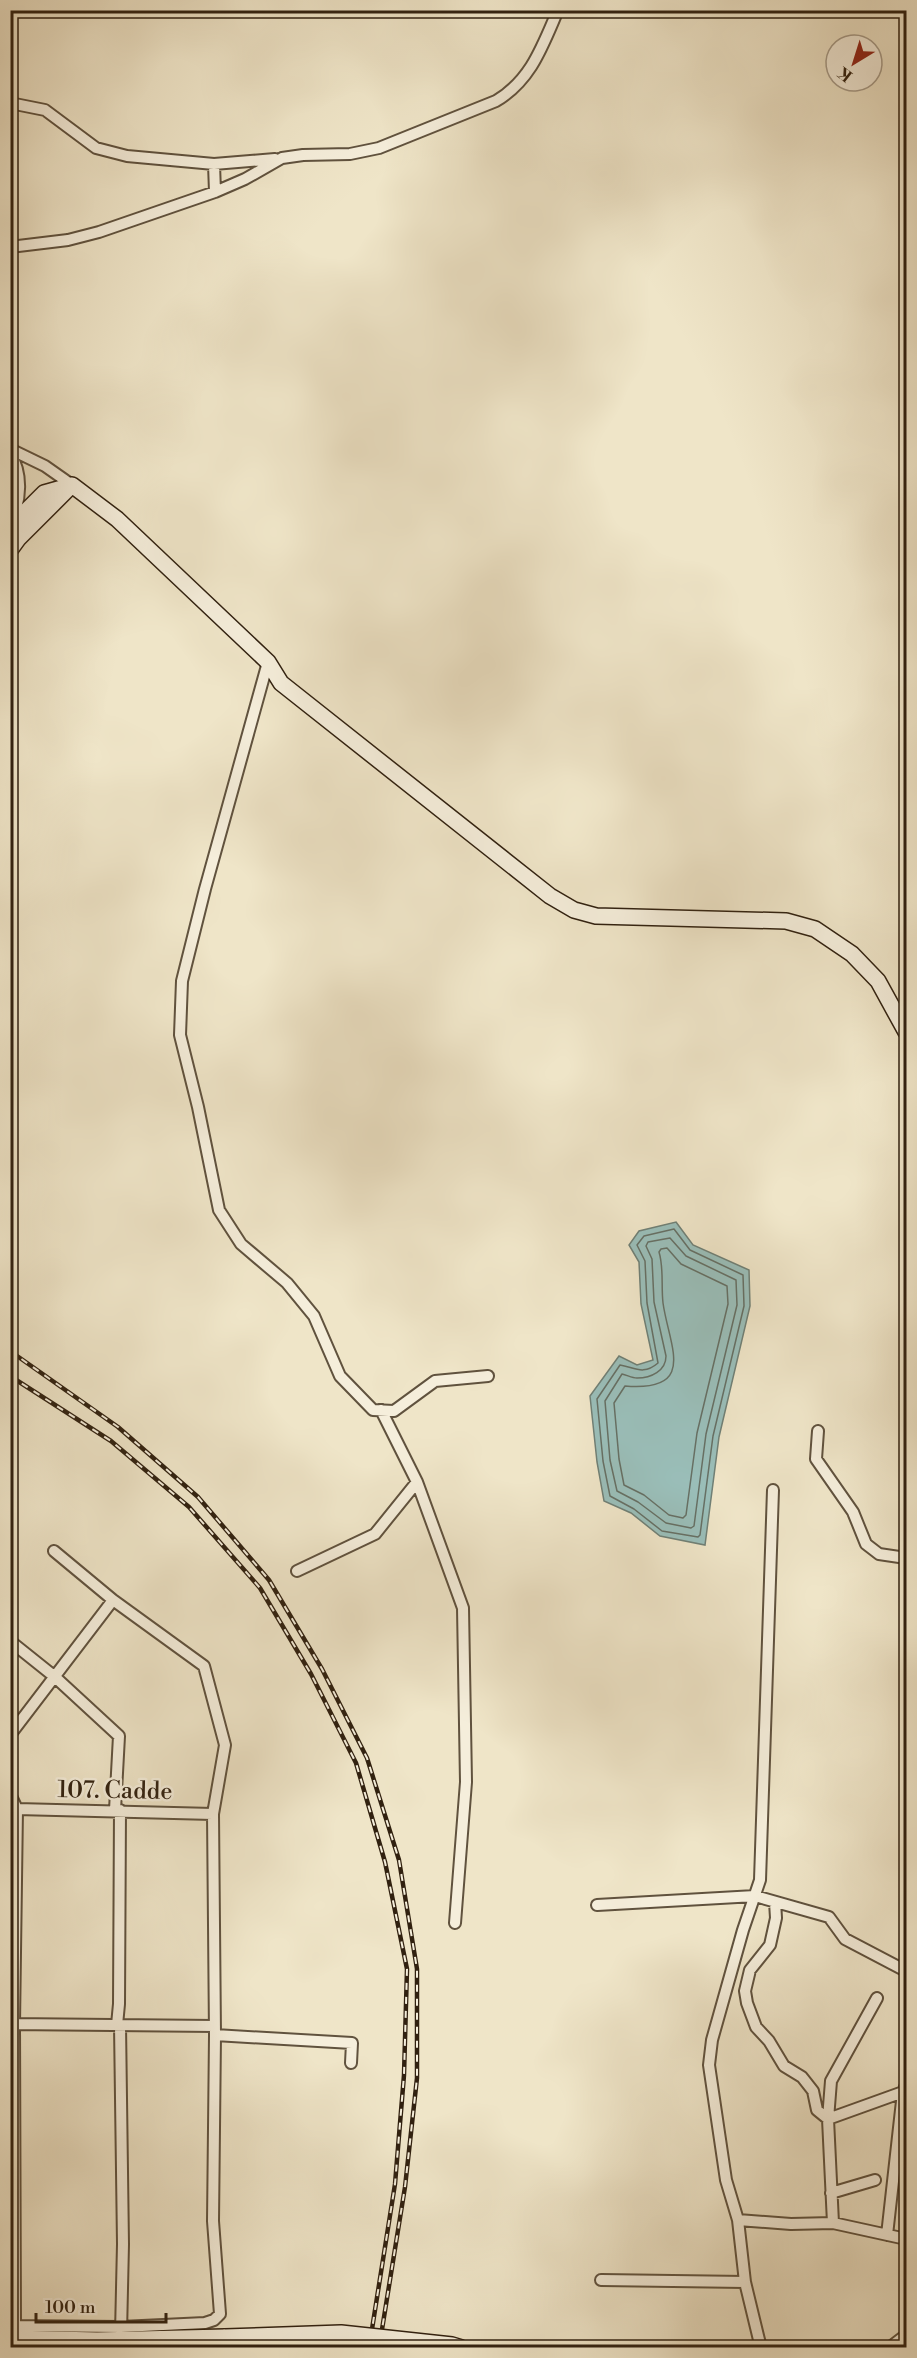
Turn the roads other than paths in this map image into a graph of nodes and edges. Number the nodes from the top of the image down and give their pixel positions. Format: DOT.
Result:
graph roads {
  1 [pos="558,10"];
  2 [pos="10,103"];
  3 [pos="282,158"];
  4 [pos="214,164"];
  5 [pos="214,192"];
  6 [pos="10,247"];
  7 [pos="10,451"];
  8 [pos="72,485"];
  9 [pos="10,522"];
  10 [pos="10,527"];
  11 [pos="10,550"];
  12 [pos="268,662"];
  13 [pos="906,1032"];
  14 [pos="488,1376"];
  15 [pos="381,1410"];
  16 [pos="818,1431"];
  17 [pos="417,1482"];
  18 [pos="773,1490"];
  19 [pos="54,1551"];
  20 [pos="906,1558"];
  21 [pos="297,1571"];
  22 [pos="113,1600"];
  23 [pos="10,1641"];
  24 [pos="55,1677"];
  25 [pos="10,1735"];
  26 [pos="10,1794"];
  27 [pos="17,1809"];
  28 [pos="118,1810"];
  29 [pos="213,1814"];
  30 [pos="755,1896"];
  31 [pos="775,1902"];
  32 [pos="597,1905"];
  33 [pos="455,1923"];
  34 [pos="906,1971"];
  35 [pos="877,1998"];
  36 [pos="12,2024"];
  37 [pos="119,2025"];
  38 [pos="215,2031"];
  39 [pos="351,2064"];
  40 [pos="905,2089"];
  41 [pos="828,2119"];
  42 [pos="875,2180"];
  43 [pos="831,2193"];
  44 [pos="738,2220"];
  45 [pos="833,2223"];
  46 [pos="888,2235"];
  47 [pos="906,2239"];
  48 [pos="601,2280"];
  49 [pos="745,2282"];
  50 [pos="12,2330"];
  51 [pos="121,2333"];
  52 [pos="906,2334"];
  53 [pos="226,2342"];
  54 [pos="203,2348"];
  55 [pos="324,2348"];
  56 [pos="462,2348"];
  57 [pos="761,2348"];
  58 [pos="889,2348"];
  1 -- 3 [label="street"];
  2 -- 4 [label="street"];
  3 -- 4 [label="street"];
  3 -- 5 [label="street"];
  4 -- 5 [label="street"];
  5 -- 6 [label="street"];
  7 -- 8 [label="street"];
  7 -- 9 [label="street"];
  8 -- 10 [label="main road"];
  8 -- 11 [label="main road"];
  8 -- 12 [label="main road"];
  12 -- 13 [label="main road"];
  12 -- 15 [label="street"];
  14 -- 15 [label="street"];
  15 -- 17 [label="street"];
  16 -- 20 [label="street"];
  17 -- 21 [label="street"];
  17 -- 33 [label="street"];
  18 -- 30 [label="street"];
  19 -- 22 [label="street"];
  22 -- 24 [label="street"];
  22 -- 29 [label="street"];
  23 -- 24 [label="street"];
  24 -- 25 [label="street"];
  24 -- 28 [label="street"];
  26 -- 27 [label="street"];
  27 -- 28 [label="street, 107. Cadde"];
  27 -- 36 [label="street"];
  28 -- 29 [label="street, 107. Cadde"];
  28 -- 37 [label="street"];
  29 -- 38 [label="street"];
  30 -- 31 [label="street"];
  30 -- 32 [label="street"];
  30 -- 44 [label="street"];
  31 -- 34 [label="street"];
  31 -- 41 [label="street"];
  35 -- 41 [label="street"];
  36 -- 37 [label="street"];
  36 -- 50 [label="street"];
  37 -- 38 [label="street"];
  37 -- 51 [label="street"];
  38 -- 39 [label="street"];
  38 -- 51 [label="street"];
  40 -- 41 [label="street"];
  40 -- 46 [label="street"];
  41 -- 43 [label="street"];
  42 -- 43 [label="street"];
  43 -- 45 [label="street"];
  44 -- 45 [label="street"];
  44 -- 49 [label="street"];
  45 -- 46 [label="street"];
  46 -- 47 [label="street"];
  48 -- 49 [label="street"];
  49 -- 57 [label="street"];
  50 -- 51 [label="main road"];
  51 -- 53 [label="main road"];
  52 -- 58 [label="street"];
  53 -- 54 [label="main road"];
  53 -- 55 [label="main road"];
  53 -- 56 [label="main road, bridge"];
}
